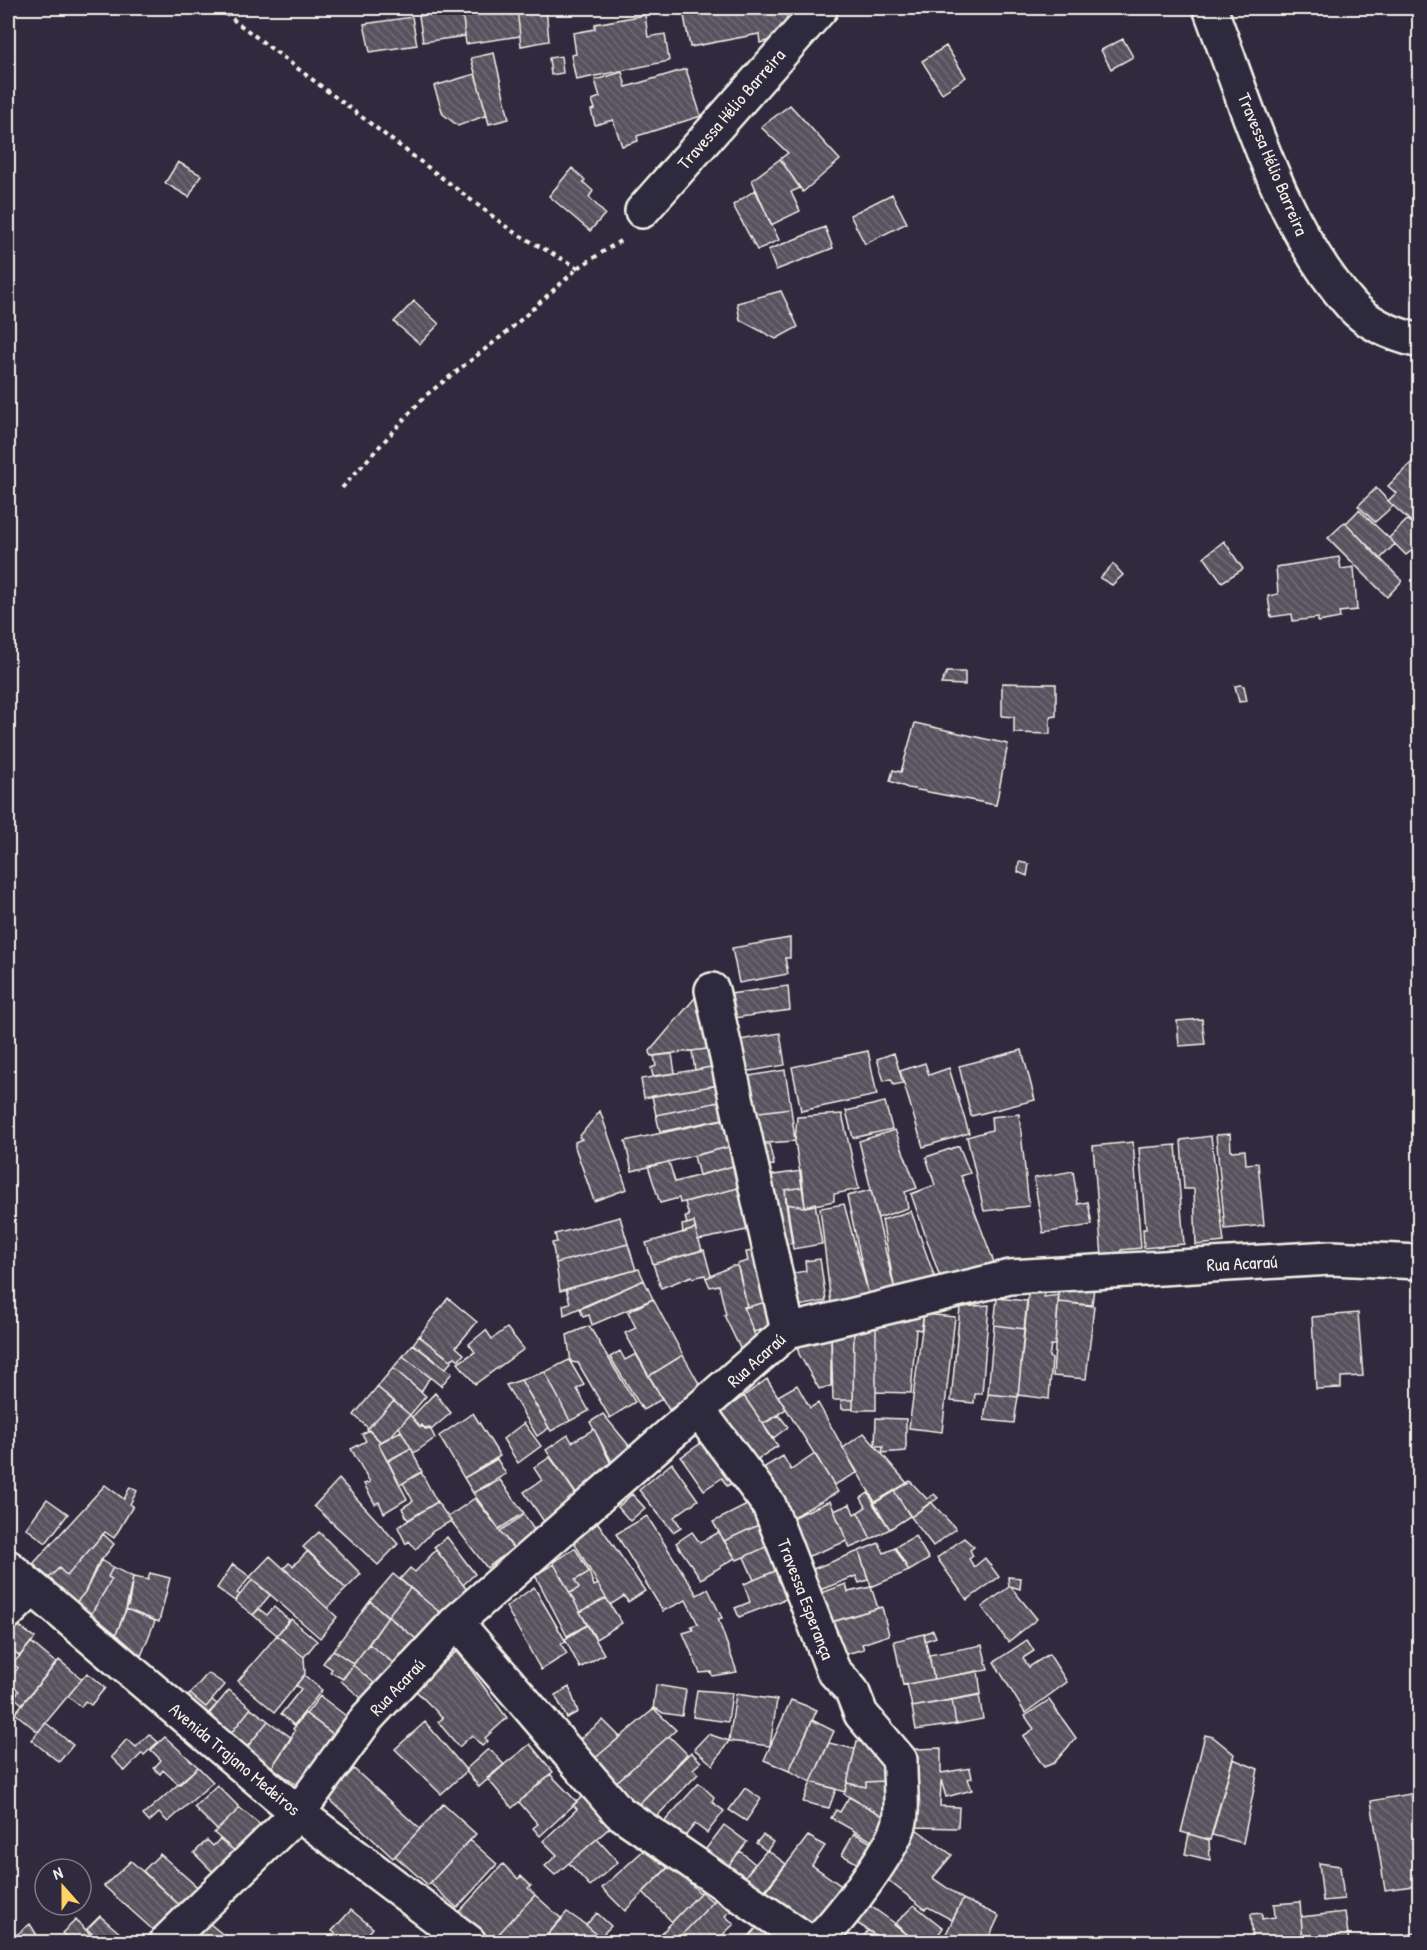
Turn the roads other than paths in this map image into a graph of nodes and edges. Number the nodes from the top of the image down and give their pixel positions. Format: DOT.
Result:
graph roads {
  1 [pos="821,8"];
  2 [pos="1210,8"];
  3 [pos="642,211"];
  4 [pos="1419,341"];
  5 [pos="712,990"];
  6 [pos="1419,1262"];
  7 [pos="788,1331"];
  8 [pos="699,1411"];
  9 [pos="8,1567"];
  10 [pos="32,1589"];
  11 [pos="8,1612"];
  12 [pos="456,1622"];
  13 [pos="298,1813"];
  14 [pos="166,1942"];
  15 [pos="469,1942"];
  16 [pos="809,1942"];
  17 [pos="816,1942"];
  1 -- 3 [label="street, Travessa Hélio Barreira"];
  2 -- 4 [label="street, Travessa Hélio Barreira"];
  5 -- 7 [label="street"];
  6 -- 7 [label="street, Rua Acaraú"];
  7 -- 8 [label="street, Rua Acaraú"];
  8 -- 12 [label="street, Rua Acaraú"];
  8 -- 17 [label="street, Travessa Esperança"];
  9 -- 10 [label="street, Avenida Trajano Medeiros"];
  10 -- 11 [label="street"];
  10 -- 13 [label="street, Avenida Trajano Medeiros"];
  12 -- 13 [label="street, Rua Acaraú"];
  12 -- 16 [label="street"];
  13 -- 14 [label="street, Rua Acaraú"];
  13 -- 15 [label="street, Avenida Trajano Medeiros"];
}
